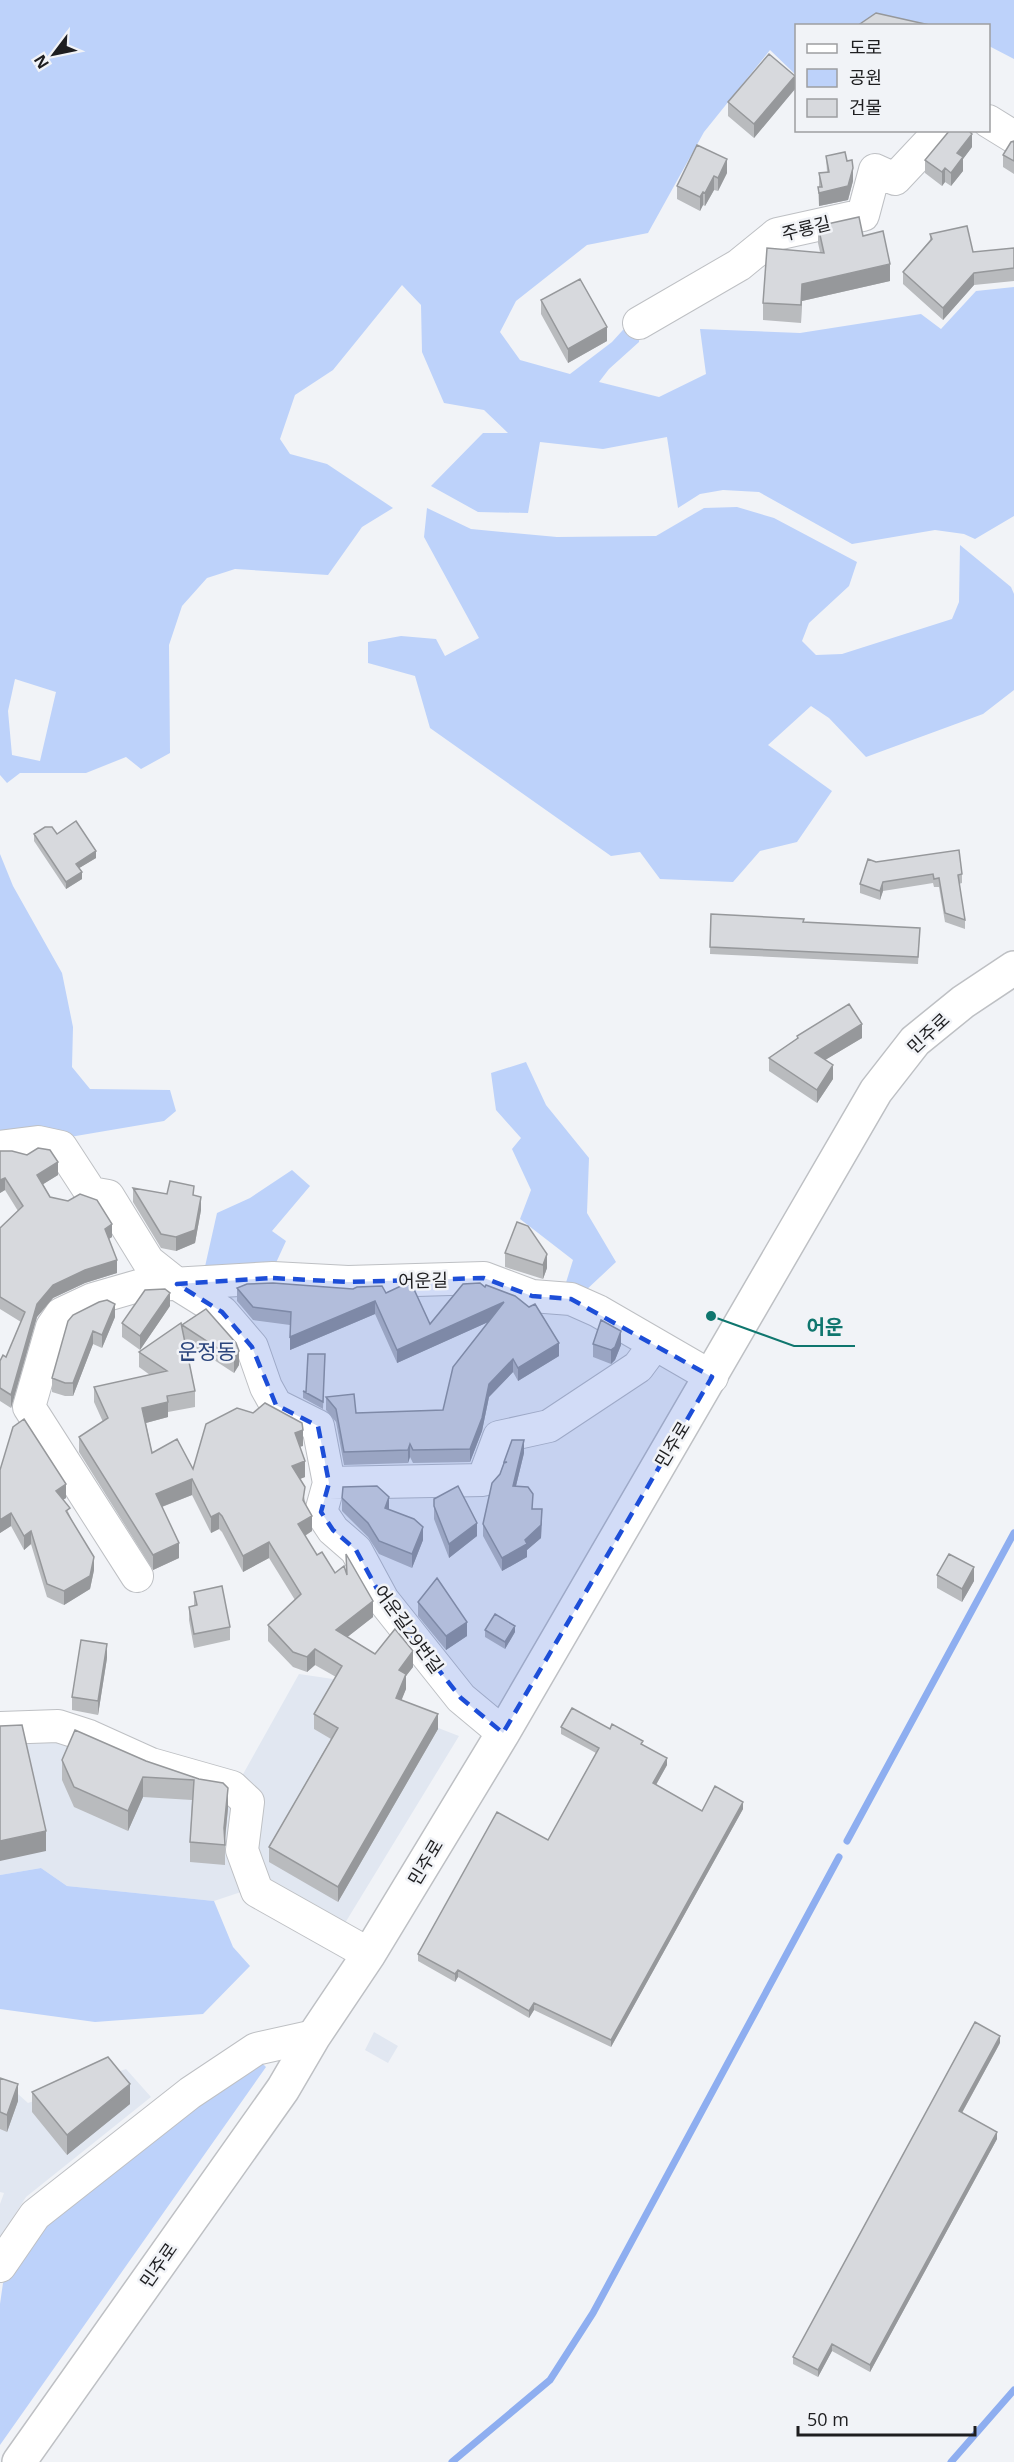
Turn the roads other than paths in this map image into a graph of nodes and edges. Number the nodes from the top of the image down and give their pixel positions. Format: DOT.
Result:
graph roads {
  1 [pos="990,122"];
  2 [pos="939,132"];
  3 [pos="1014,137"];
  4 [pos="639,323"];
  5 [pos="1014,968"];
  6 [pos="0,1147"];
  7 [pos="177,1284"];
  8 [pos="655,1344"];
  9 [pos="712,1377"];
  10 [pos="329,1483"];
  11 [pos="137,1576"];
  12 [pos="0,1728"];
  13 [pos="503,1733"];
  14 [pos="369,1954"];
  15 [pos="314,2036"];
  16 [pos="0,2266"];
  17 [pos="19,2462"];
  1 -- 3 [label="street"];
  2 -- 4 [label="street, 주룡길"];
  5 -- 9 [label="main road, 민주로"];
  6 -- 7 [label="street"];
  7 -- 8 [label="street, 어운길"];
  7 -- 10 [label="street, 어운길29번길"];
  7 -- 11 [label="street, 어운길"];
  8 -- 9 [label="street, 어운길"];
  8 -- 10 [label="street"];
  9 -- 13 [label="main road, 민주로"];
  10 -- 13 [label="street, 어운길29번길"];
  12 -- 14 [label="street"];
  13 -- 14 [label="main road, 민주로"];
  14 -- 15 [label="main road, 민주로"];
  15 -- 16 [label="street"];
  15 -- 17 [label="main road, 민주로"];
}
